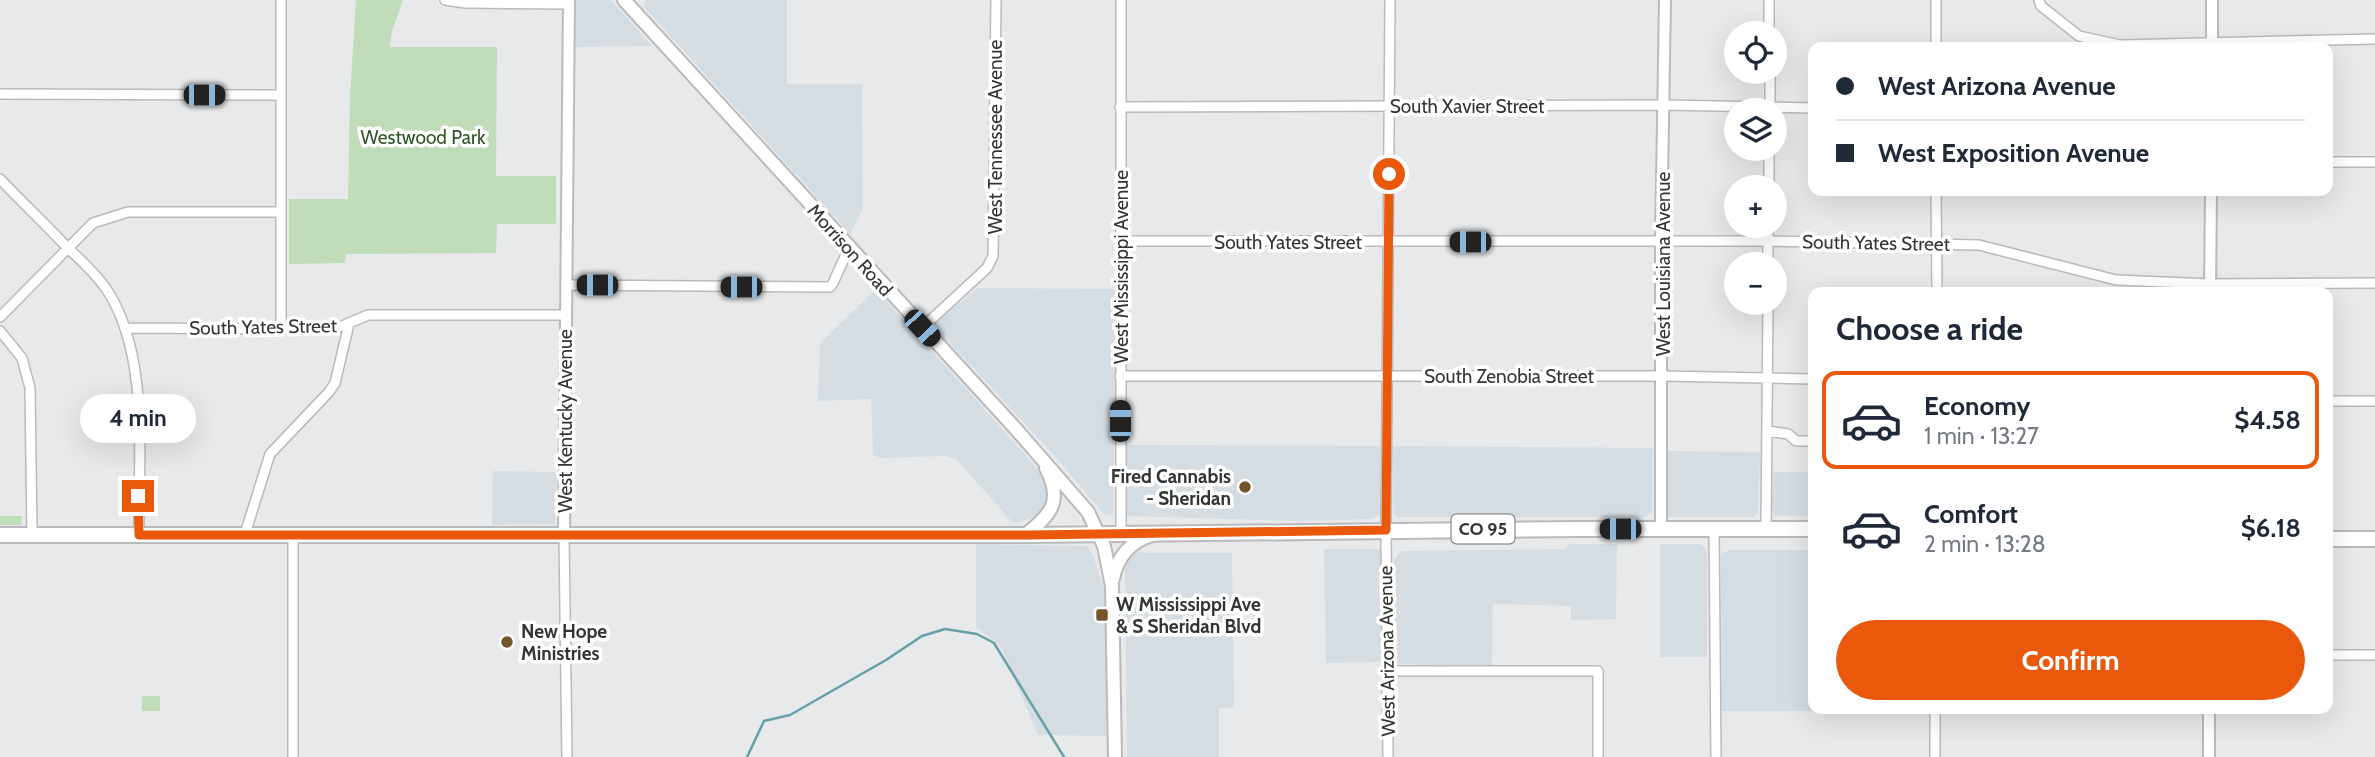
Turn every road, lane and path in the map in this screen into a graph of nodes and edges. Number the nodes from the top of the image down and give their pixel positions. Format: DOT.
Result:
graph roads {
  1 [pos="281,0"];
  2 [pos="445,0"];
  3 [pos="624,0"];
  4 [pos="996,0"];
  5 [pos="1121,0"];
  6 [pos="1390,0"];
  7 [pos="1665,0"];
  8 [pos="1769,0"];
  9 [pos="1936,0"];
  10 [pos="2039,0"];
  11 [pos="2212,0"];
  12 [pos="569,2"];
  13 [pos="1769,21"];
  14 [pos="2375,39"];
  15 [pos="1936,42"];
  16 [pos="2106,42"];
  17 [pos="2212,42"];
  18 [pos="2294,42"];
  19 [pos="0,93"];
  20 [pos="281,95"];
  21 [pos="1665,105"];
  22 [pos="1390,106"];
  23 [pos="1120,107"];
  24 [pos="1724,107"];
  25 [pos="1808,108"];
  26 [pos="1787,109"];
  27 [pos="2333,162"];
  28 [pos="2375,162"];
  29 [pos="0,180"];
  30 [pos="1937,196"];
  31 [pos="2211,196"];
  32 [pos="280,212"];
  33 [pos="1121,241"];
  34 [pos="1768,241"];
  35 [pos="1388,242"];
  36 [pos="1661,242"];
  37 [pos="1937,244"];
  38 [pos="67,247"];
  39 [pos="849,248"];
  40 [pos="1768,252"];
  41 [pos="2375,283"];
  42 [pos="566,285"];
  43 [pos="1937,287"];
  44 [pos="2198,287"];
  45 [pos="2210,287"];
  46 [pos="2243,287"];
  47 [pos="566,315"];
  48 [pos="1769,315"];
  49 [pos="0,317"];
  50 [pos="349,324"];
  51 [pos="126,328"];
  52 [pos="922,328"];
  53 [pos="281,329"];
  54 [pos="0,331"];
  55 [pos="1120,376"];
  56 [pos="1387,376"];
  57 [pos="1662,376"];
  58 [pos="1769,379"];
  59 [pos="1808,379"];
  60 [pos="2333,401"];
  61 [pos="2375,401"];
  62 [pos="1768,431"];
  63 [pos="1808,441"];
  64 [pos="1039,455"];
  65 [pos="1661,529"];
  66 [pos="1714,529"];
  67 [pos="1766,529"];
  68 [pos="1808,529"];
  69 [pos="1386,530"];
  70 [pos="1157,533"];
  71 [pos="245,534"];
  72 [pos="293,534"];
  73 [pos="1100,534"];
  74 [pos="1121,534"];
  75 [pos="0,535"];
  76 [pos="32,535"];
  77 [pos="139,535"];
  78 [pos="1025,535"];
  79 [pos="564,536"];
  80 [pos="2375,539"];
  81 [pos="2333,540"];
  82 [pos="1112,586"];
  83 [pos="2333,655"];
  84 [pos="2375,655"];
  85 [pos="1387,671"];
  86 [pos="1935,714"];
  87 [pos="2209,714"];
  88 [pos="293,757"];
  89 [pos="567,757"];
  90 [pos="1115,757"];
  91 [pos="1388,757"];
  92 [pos="1598,757"];
  93 [pos="1716,757"];
  94 [pos="1935,757"];
  95 [pos="2209,757"];
  1 -- 20 [label="street"];
  2 -- 12 [label="street"];
  3 -- 39 [label="main road, Morrison Road"];
  4 -- 52 [label="street, West Tennessee Avenue"];
  5 -- 23 [label="street, West Mississippi Avenue"];
  6 -- 22 [label="street, West Arizona Avenue"];
  7 -- 21 [label="street, West Louisiana Avenue"];
  8 -- 13 [label="street"];
  9 -- 15 [label="street"];
  10 -- 16 [label="street"];
  11 -- 17 [label="street"];
  12 -- 42 [label="street, West Kentucky Avenue"];
  14 -- 18 [label="street"];
  19 -- 20 [label="street"];
  20 -- 32 [label="street"];
  21 -- 22 [label="street, South Xavier Street"];
  21 -- 24 [label="street, South Xavier Street"];
  21 -- 36 [label="street, West Louisiana Avenue"];
  22 -- 23 [label="street, South Xavier Street"];
  22 -- 35 [label="street, West Arizona Avenue"];
  23 -- 33 [label="street, West Mississippi Avenue"];
  25 -- 26 [label="street, South Xavier Street"];
  27 -- 28 [label="street"];
  29 -- 38 [label="street"];
  30 -- 37 [label="street"];
  31 -- 45 [label="street"];
  32 -- 38 [label="street"];
  32 -- 53 [label="street"];
  33 -- 35 [label="street, South Yates Street"];
  33 -- 55 [label="street, West Mississippi Avenue"];
  34 -- 36 [label="street, South Yates Street"];
  34 -- 37 [label="street, South Yates Street"];
  34 -- 40 [label="street"];
  35 -- 36 [label="street, South Yates Street"];
  35 -- 56 [label="street, West Arizona Avenue"];
  36 -- 57 [label="street, West Louisiana Avenue"];
  37 -- 43 [label="street"];
  37 -- 44 [label="street, South Yates Street"];
  38 -- 49 [label="street"];
  38 -- 51 [label="street"];
  39 -- 42 [label="street"];
  39 -- 52 [label="main road, Morrison Road"];
  41 -- 46 [label="street, South Yates Street"];
  42 -- 47 [label="street, West Kentucky Avenue"];
  47 -- 50 [label="street, South Yates Street"];
  47 -- 79 [label="street, West Kentucky Avenue"];
  48 -- 58 [label="street"];
  50 -- 53 [label="street, South Yates Street"];
  50 -- 71 [label="street"];
  51 -- 53 [label="street, South Yates Street"];
  51 -- 77 [label="street"];
  52 -- 64 [label="main road, Morrison Road"];
  54 -- 76 [label="street"];
  55 -- 56 [label="street, South Zenobia Street"];
  55 -- 74 [label="street, West Mississippi Avenue"];
  56 -- 57 [label="street, South Zenobia Street"];
  56 -- 69 [label="street, West Arizona Avenue"];
  57 -- 58 [label="street, South Zenobia Street"];
  57 -- 65 [label="street, West Louisiana Avenue"];
  58 -- 59 [label="street, South Zenobia Street"];
  58 -- 62 [label="street"];
  60 -- 61 [label="street"];
  62 -- 63 [label="street"];
  62 -- 67 [label="street"];
  64 -- 73 [label="main road, Morrison Road"];
  64 -- 78 [label="main road"];
  65 -- 66 [label="main road, CO 95"];
  65 -- 69 [label="main road, CO 95"];
  66 -- 67 [label="main road, CO 95"];
  66 -- 93 [label="street"];
  67 -- 68 [label="main road, CO 95"];
  69 -- 70 [label="main road, CO 95"];
  69 -- 85 [label="street, West Arizona Avenue"];
  70 -- 74 [label="main road, CO 95"];
  70 -- 82 [label="main road"];
  71 -- 72 [label="main road, CO 95"];
  71 -- 77 [label="main road, CO 95"];
  72 -- 79 [label="main road, CO 95"];
  72 -- 88 [label="street"];
  73 -- 74 [label="main road, CO 95"];
  73 -- 78 [label="main road, CO 95"];
  73 -- 82 [label="main road"];
  75 -- 76 [label="main road, CO 95"];
  76 -- 77 [label="main road, CO 95"];
  78 -- 79 [label="main road, CO 95"];
  79 -- 89 [label="street, West Kentucky Avenue"];
  80 -- 81 [label="main road"];
  82 -- 90 [label="main road"];
  83 -- 84 [label="street"];
  85 -- 91 [label="street, West Arizona Avenue"];
  85 -- 92 [label="street"];
  86 -- 94 [label="street"];
  87 -- 95 [label="street"];
}
